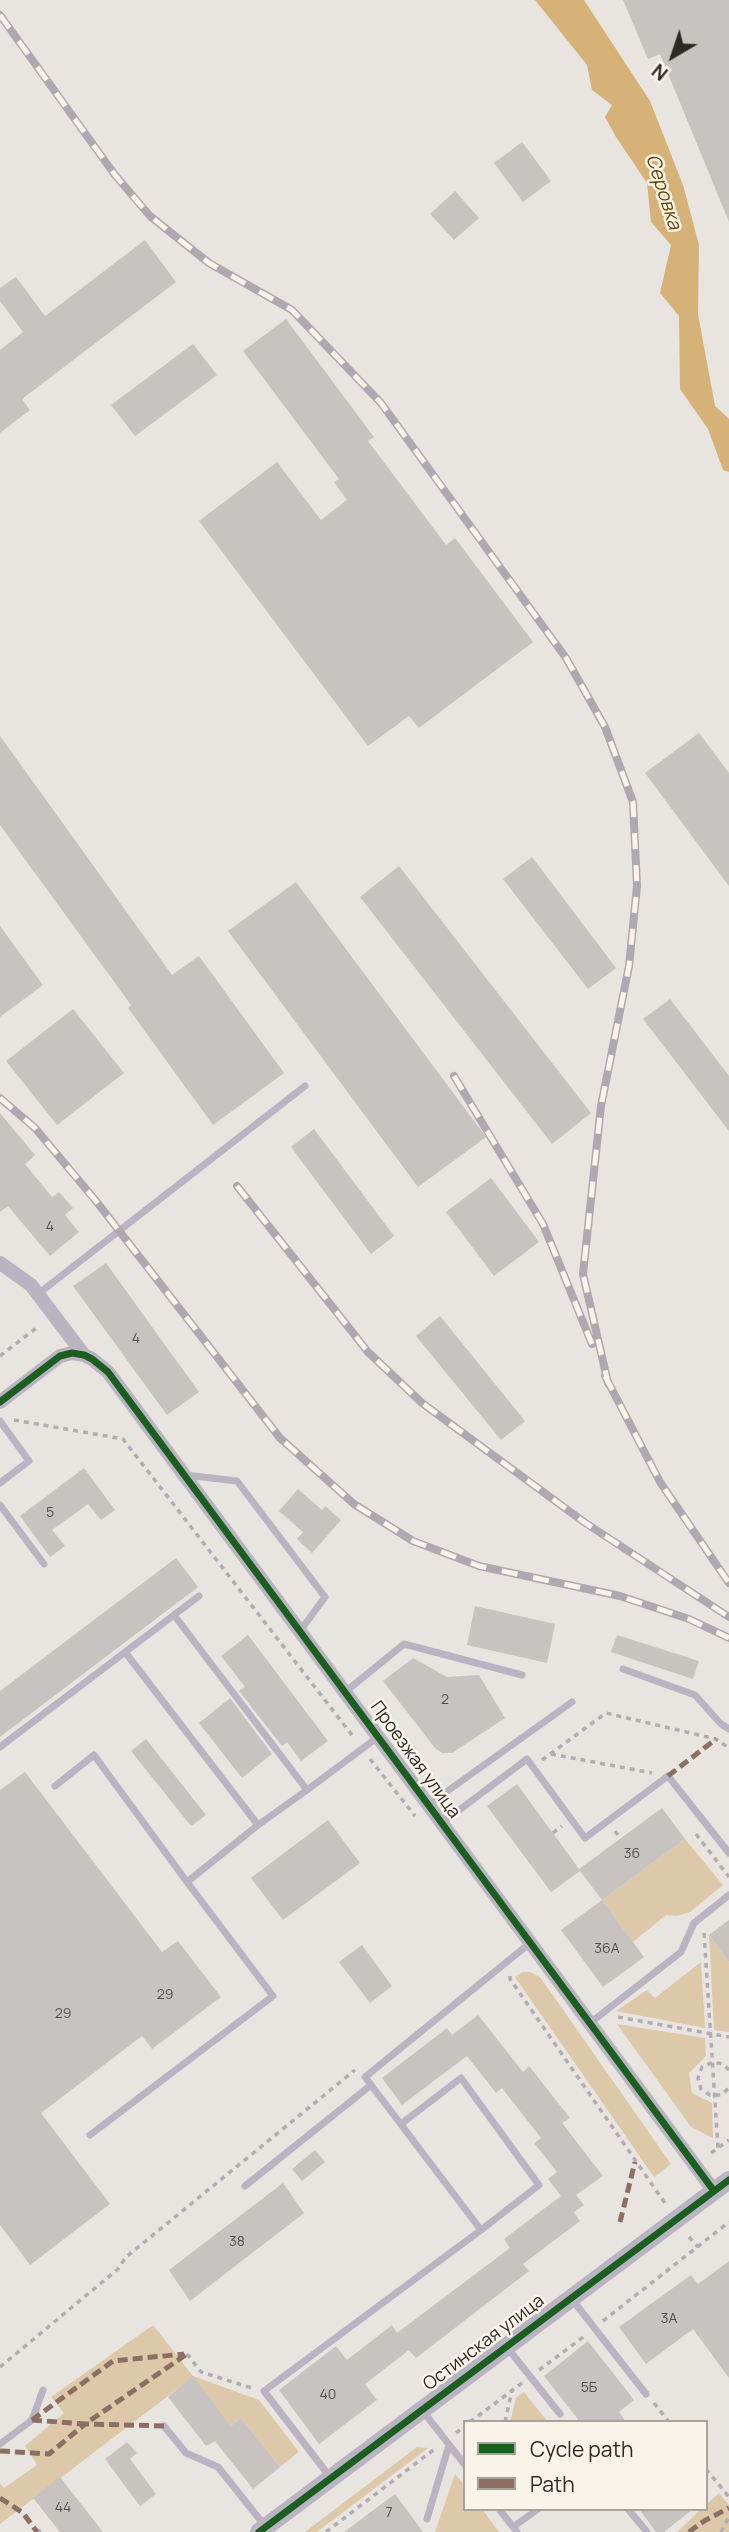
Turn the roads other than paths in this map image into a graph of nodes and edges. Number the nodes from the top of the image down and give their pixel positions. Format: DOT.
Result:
graph roads {
  1 [pos="305,1086"];
  2 [pos="0,1264"];
  3 [pos="37,1294"];
  4 [pos="84,1355"];
  5 [pos="0,1402"];
  6 [pos="1,1422"];
  7 [pos="184,1475"];
  8 [pos="0,1483"];
  9 [pos="0,1505"];
  10 [pos="44,1564"];
  11 [pos="199,1596"];
  12 [pos="174,1615"];
  13 [pos="300,1632"];
  14 [pos="125,1652"];
  15 [pos="623,1669"];
  16 [pos="522,1675"];
  17 [pos="345,1692"];
  18 [pos="572,1702"];
  19 [pos="729,1728"];
  20 [pos="378,1737"];
  21 [pos="0,1747"];
  22 [pos="55,1786"];
  23 [pos="307,1790"];
  24 [pos="428,1805"];
  25 [pos="442,1823"];
  26 [pos="258,1825"];
  27 [pos="729,1853"];
  28 [pos="187,1882"];
  29 [pos="729,1895"];
  30 [pos="530,1943"];
  31 [pos="590,2023"];
  32 [pos="371,2085"];
  33 [pos="401,2124"];
  34 [pos="90,2135"];
  35 [pos="729,2180"];
  36 [pos="245,2186"];
  37 [pos="713,2191"];
  38 [pos="481,2230"];
  39 [pos="571,2298"];
  40 [pos="506,2346"];
  41 [pos="43,2390"];
  42 [pos="646,2394"];
  43 [pos="421,2410"];
  44 [pos="560,2414"];
  45 [pos="164,2426"];
  46 [pos="447,2443"];
  47 [pos="0,2444"];
  48 [pos="463,2463"];
  49 [pos="331,2478"];
  50 [pos="501,2511"];
  51 [pos="536,2511"];
  52 [pos="630,2511"];
  53 [pos="427,2519"];
  54 [pos="262,2529"];
  55 [pos="515,2530"];
  56 [pos="647,2532"];
  1 -- 3 [label="lane"];
  2 -- 3 [label="street, Проезжая улица"];
  3 -- 4 [label="street, Проезжая улица"];
  4 -- 5 [label="street"];
  4 -- 7 [label="street, Проезжая улица"];
  6 -- 8 [label="lane"];
  7 -- 13 [label="street, Проезжая улица"];
  7 -- 13 [label="lane"];
  9 -- 10 [label="lane"];
  11 -- 12 [label="lane"];
  12 -- 14 [label="lane"];
  12 -- 23 [label="lane"];
  13 -- 17 [label="street, Проезжая улица"];
  14 -- 21 [label="lane"];
  14 -- 26 [label="lane"];
  15 -- 19 [label="lane"];
  16 -- 17 [label="lane"];
  17 -- 20 [label="street, Проезжая улица"];
  18 -- 24 [label="lane"];
  20 -- 23 [label="lane"];
  20 -- 24 [label="street, Проезжая улица"];
  22 -- 28 [label="lane"];
  23 -- 26 [label="lane"];
  24 -- 25 [label="street, Проезжая улица"];
  25 -- 27 [label="lane"];
  25 -- 30 [label="street, Проезжая улица"];
  26 -- 28 [label="lane"];
  28 -- 34 [label="lane"];
  29 -- 31 [label="lane"];
  30 -- 31 [label="street, Проезжая улица"];
  30 -- 32 [label="lane"];
  31 -- 37 [label="street, Проезжая улица"];
  32 -- 33 [label="lane"];
  32 -- 36 [label="lane"];
  33 -- 38 [label="lane"];
  33 -- 38 [label="lane"];
  35 -- 37 [label="street, Остинская улица"];
  37 -- 39 [label="street, Остинская улица"];
  38 -- 49 [label="lane"];
  39 -- 40 [label="street, Остинская улица"];
  39 -- 42 [label="lane"];
  40 -- 43 [label="street, Остинская улица"];
  40 -- 44 [label="lane"];
  41 -- 47 [label="lane"];
  43 -- 46 [label="lane"];
  43 -- 49 [label="street, Остинская улица"];
  45 -- 54 [label="lane"];
  46 -- 48 [label="lane"];
  46 -- 53 [label="lane"];
  49 -- 54 [label="street, Остинская улица"];
  50 -- 55 [label="lane"];
  51 -- 55 [label="lane"];
  52 -- 56 [label="lane"];
}
